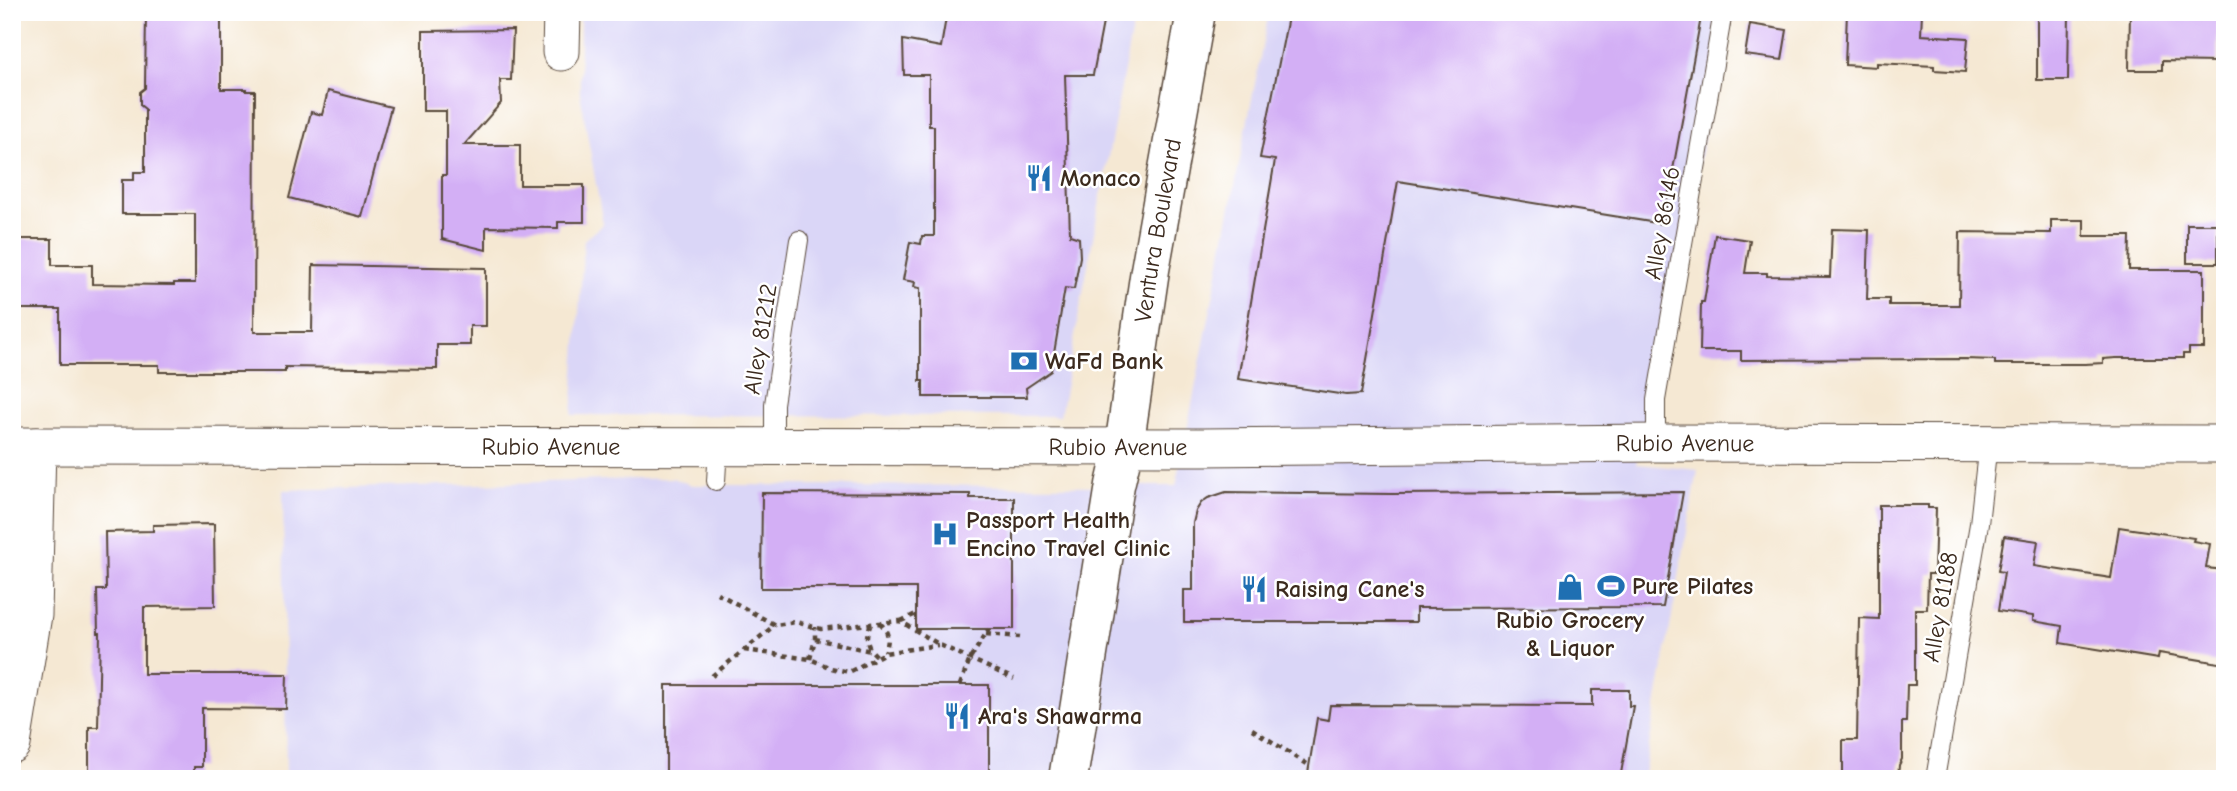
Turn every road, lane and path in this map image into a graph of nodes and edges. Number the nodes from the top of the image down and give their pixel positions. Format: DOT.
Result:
graph roads {
  1 [pos="562,12"];
  2 [pos="1196,12"];
  3 [pos="1723,12"];
  4 [pos="561,52"];
  5 [pos="799,240"];
  6 [pos="1656,443"];
  7 [pos="1987,443"];
  8 [pos="2225,444"];
  9 [pos="24,446"];
  10 [pos="774,446"];
  11 [pos="1124,447"];
  12 [pos="717,593"];
  13 [pos="916,614"];
  14 [pos="900,621"];
  15 [pos="879,622"];
  16 [pos="872,623"];
  17 [pos="775,625"];
  18 [pos="815,627"];
  19 [pos="1020,637"];
  20 [pos="815,639"];
  21 [pos="940,645"];
  22 [pos="744,650"];
  23 [pos="871,651"];
  24 [pos="885,653"];
  25 [pos="878,657"];
  26 [pos="810,659"];
  27 [pos="970,659"];
  28 [pos="712,676"];
  29 [pos="1014,679"];
  30 [pos="960,685"];
  31 [pos="1252,729"];
  32 [pos="12,744"];
  33 [pos="1307,764"];
  34 [pos="1068,779"];
  35 [pos="1936,779"];
  1 -- 4 [label="street"];
  2 -- 11 [label="main road, Ventura Boulevard"];
  3 -- 6 [label="lane, Alley 86146"];
  5 -- 10 [label="lane, Alley 81212"];
  6 -- 7 [label="street, Rubio Avenue"];
  6 -- 11 [label="street, Rubio Avenue"];
  7 -- 8 [label="street, Rubio Avenue"];
  7 -- 35 [label="lane, Alley 81188"];
  9 -- 10 [label="street, Rubio Avenue"];
  9 -- 32 [label="street"];
  10 -- 11 [label="street, Rubio Avenue"];
  11 -- 34 [label="main road, Ventura Boulevard"];
  12 -- 17 [label="path"];
  13 -- 14 [label="path"];
  14 -- 15 [label="path"];
  14 -- 21 [label="path"];
  15 -- 16 [label="path"];
  15 -- 24 [label="path"];
  16 -- 18 [label="path"];
  16 -- 23 [label="path"];
  17 -- 18 [label="path"];
  17 -- 22 [label="path"];
  18 -- 20 [label="path"];
  19 -- 27 [label="path"];
  20 -- 23 [label="path"];
  20 -- 26 [label="path"];
  21 -- 24 [label="path"];
  21 -- 27 [label="path"];
  22 -- 26 [label="path"];
  22 -- 28 [label="path"];
  23 -- 25 [label="path"];
  24 -- 25 [label="path"];
  25 -- 26 [label="path"];
  27 -- 29 [label="path"];
  27 -- 30 [label="path"];
  31 -- 33 [label="path"];
}
